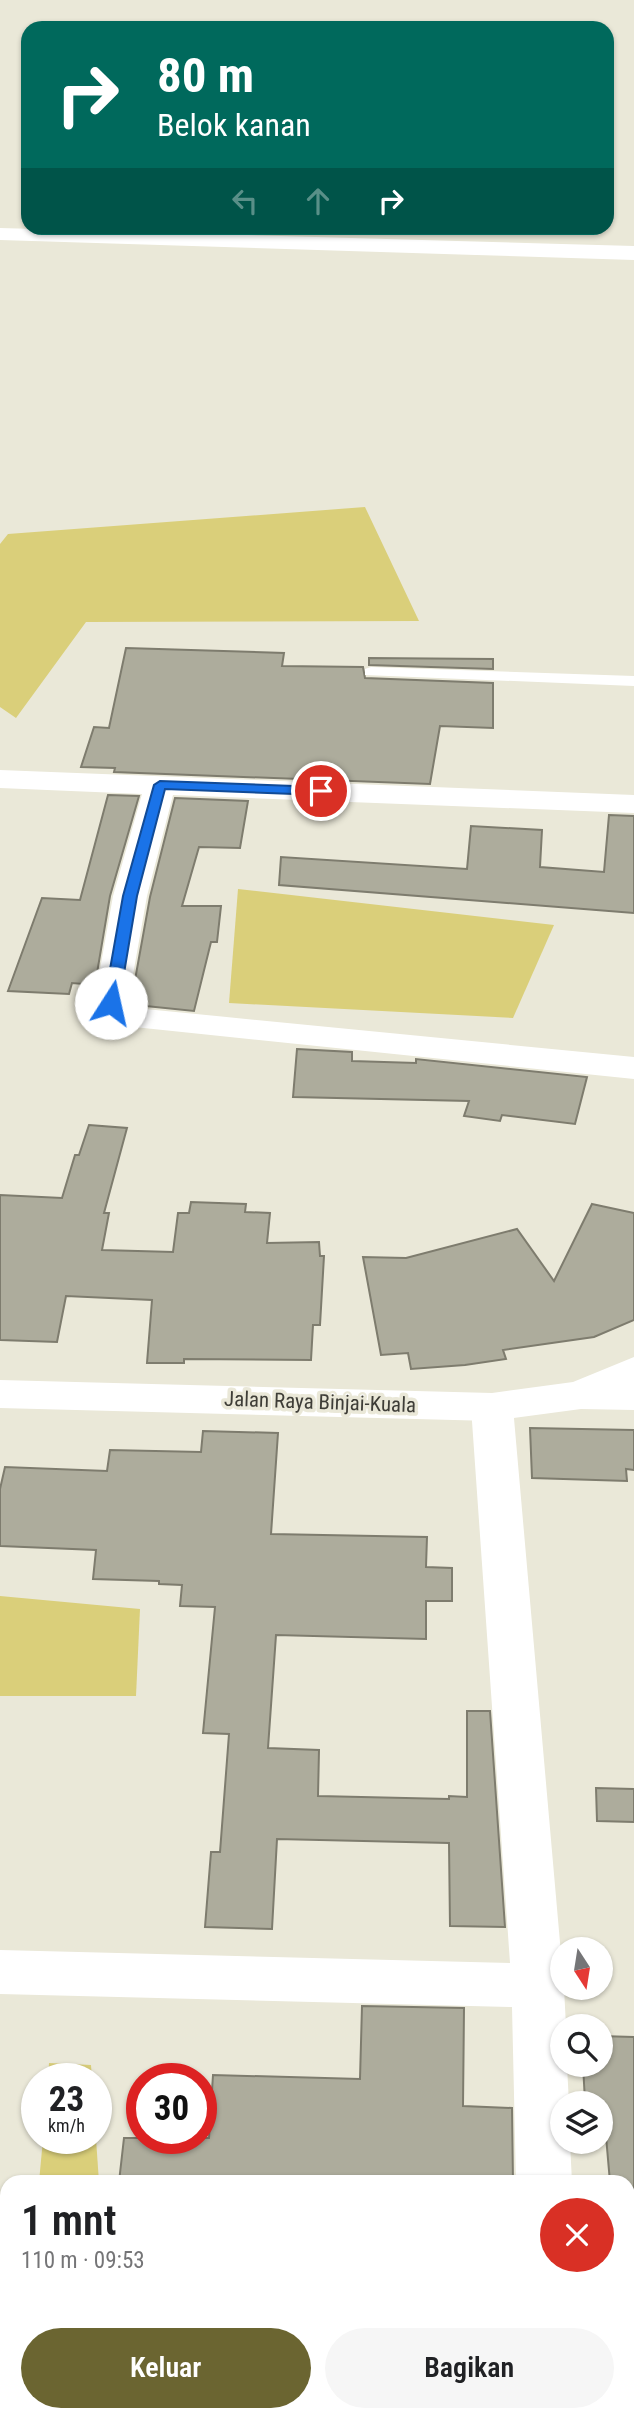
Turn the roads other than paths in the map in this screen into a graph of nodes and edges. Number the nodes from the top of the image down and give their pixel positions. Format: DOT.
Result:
graph roads {
  1 [pos="0,234"];
  2 [pos="21,235"];
  3 [pos="33,235"];
  4 [pos="634,253"];
  5 [pos="371,671"];
  6 [pos="634,681"];
  7 [pos="0,779"];
  8 [pos="160,785"];
  9 [pos="634,804"];
  10 [pos="634,1068"];
  11 [pos="634,1371"];
  12 [pos="0,1394"];
  13 [pos="580,1395"];
  14 [pos="634,1396"];
  15 [pos="492,1407"];
  16 [pos="0,1972"];
  17 [pos="538,1986"];
  18 [pos="544,2175"];
  1 -- 2 [label="street"];
  3 -- 4 [label="street"];
  5 -- 6 [label="lane"];
  7 -- 8 [label="street"];
  8 -- 9 [label="street"];
  8 -- 10 [label="street"];
  11 -- 13 [label="street, Jalan Raya Binjai-Kuala"];
  12 -- 15 [label="street, Jalan Raya Binjai-Kuala"];
  13 -- 14 [label="street"];
  13 -- 15 [label="street, Jalan Raya Binjai-Kuala"];
  15 -- 17 [label="street"];
  16 -- 17 [label="street"];
  17 -- 18 [label="street"];
}
